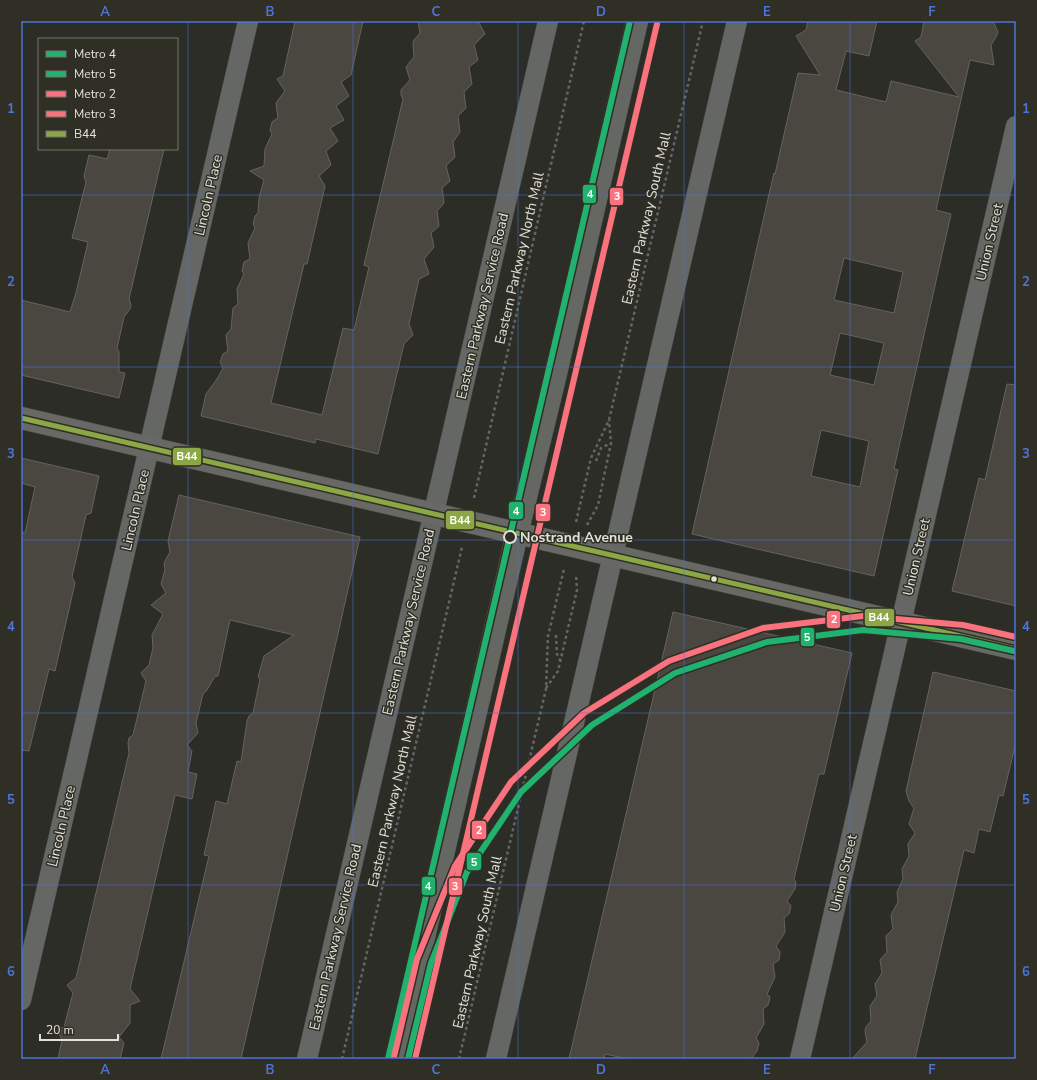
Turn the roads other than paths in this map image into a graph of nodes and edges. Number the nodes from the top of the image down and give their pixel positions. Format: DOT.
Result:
graph roads {
  1 [pos="248,21"];
  2 [pos="548,21"];
  3 [pos="637,21"];
  4 [pos="737,21"];
  5 [pos="1016,126"];
  6 [pos="21,418"];
  7 [pos="149,448"];
  8 [pos="433,514"];
  9 [pos="517,534"];
  10 [pos="613,555"];
  11 [pos="901,622"];
  12 [pos="1016,649"];
  13 [pos="21,1000"];
  14 [pos="307,1059"];
  15 [pos="396,1059"];
  16 [pos="496,1059"];
  17 [pos="800,1059"];
  1 -- 7 [label="street, Lincoln Place"];
  2 -- 8 [label="street, Eastern Parkway Service Road"];
  3 -- 9 [label="main road"];
  4 -- 10 [label="street"];
  5 -- 11 [label="street, Union Street"];
  6 -- 7 [label="main road"];
  7 -- 8 [label="main road"];
  7 -- 13 [label="street, Lincoln Place"];
  8 -- 9 [label="main road"];
  8 -- 14 [label="street, Eastern Parkway Service Road"];
  9 -- 10 [label="main road"];
  9 -- 15 [label="main road"];
  10 -- 11 [label="main road"];
  10 -- 16 [label="street"];
  11 -- 12 [label="main road"];
  11 -- 17 [label="street, Union Street"];
}
